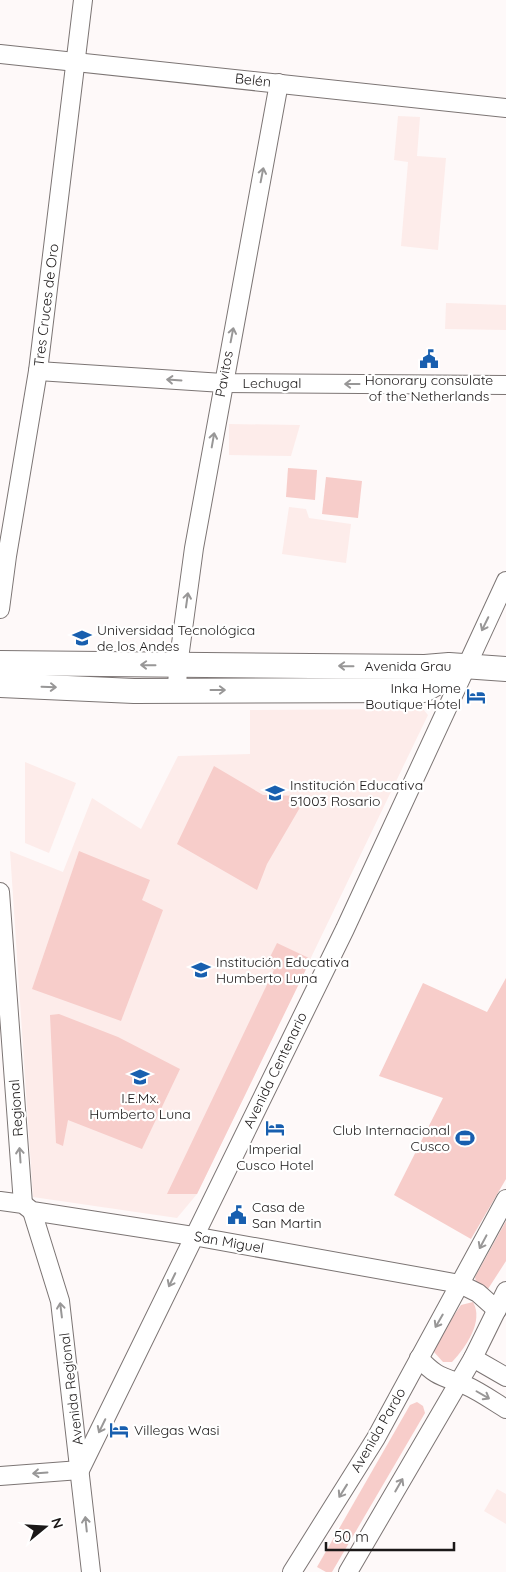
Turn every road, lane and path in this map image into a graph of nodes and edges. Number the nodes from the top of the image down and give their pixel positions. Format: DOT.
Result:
graph roads {
  1 [pos="83,0"];
  2 [pos="0,54"];
  3 [pos="75,61"];
  4 [pos="280,83"];
  5 [pos="506,108"];
  6 [pos="38,371"];
  7 [pos="223,383"];
  8 [pos="506,384"];
  9 [pos="506,581"];
  10 [pos="0,609"];
  11 [pos="0,663"];
  12 [pos="178,666"];
  13 [pos="464,667"];
  14 [pos="506,669"];
  15 [pos="0,685"];
  16 [pos="176,690"];
  17 [pos="0,892"];
  18 [pos="506,1199"];
  19 [pos="0,1201"];
  20 [pos="27,1207"];
  21 [pos="193,1236"];
  22 [pos="460,1284"];
  23 [pos="506,1291"];
  24 [pos="497,1310"];
  25 [pos="419,1358"];
  26 [pos="473,1358"];
  27 [pos="506,1377"];
  28 [pos="458,1384"];
  29 [pos="506,1409"];
  30 [pos="80,1470"];
  31 [pos="0,1476"];
  32 [pos="91,1572"];
  33 [pos="292,1572"];
  34 [pos="348,1572"];
  1 -- 3 [label="street, Tres Cruces de Oro"];
  2 -- 3 [label="street, Belén"];
  3 -- 4 [label="street, Belén"];
  3 -- 6 [label="street, Tres Cruces de Oro"];
  4 -- 5 [label="street, Belén"];
  7 -- 4 [label="street, Pavitos, one-way"];
  7 -- 6 [label="street, Lechugal, one-way"];
  6 -- 10 [label="street, Tres Cruces de Oro"];
  8 -- 7 [label="street, Lechugal, one-way"];
  12 -- 7 [label="street, Pavitos, one-way"];
  9 -- 13 [label="street, Avenida Centenario, one-way"];
  12 -- 11 [label="street, Avenida Grau, one-way"];
  13 -- 12 [label="street, Avenida Grau, one-way"];
  12 -- 16 [label="street, Pavitos"];
  13 -- 14 [label="street"];
  16 -- 13 [label="street, Avenida Grau, one-way"];
  13 -- 21 [label="street, Avenida Centenario"];
  15 -- 16 [label="street, Avenida Grau, one-way"];
  20 -- 17 [label="street, Regional, one-way"];
  18 -- 22 [label="street, Avenida Pardo, one-way"];
  19 -- 20 [label="street, San Miguel"];
  20 -- 21 [label="street, San Miguel"];
  30 -- 20 [label="street, Avenida Regional, one-way"];
  21 -- 22 [label="street, San Miguel"];
  21 -- 30 [label="street, Avenida Centenario, one-way"];
  22 -- 24 [label="street, San Miguel"];
  22 -- 25 [label="street, Avenida Pardo, one-way"];
  23 -- 24 [label="street"];
  24 -- 26 [label="street"];
  25 -- 28 [label="street"];
  25 -- 33 [label="street, Avenida Pardo, one-way"];
  26 -- 27 [label="street"];
  26 -- 28 [label="street"];
  28 -- 29 [label="street, one-way"];
  34 -- 28 [label="street, one-way"];
  30 -- 31 [label="street, one-way"];
  32 -- 30 [label="street, Avenida Regional, one-way"];
}
